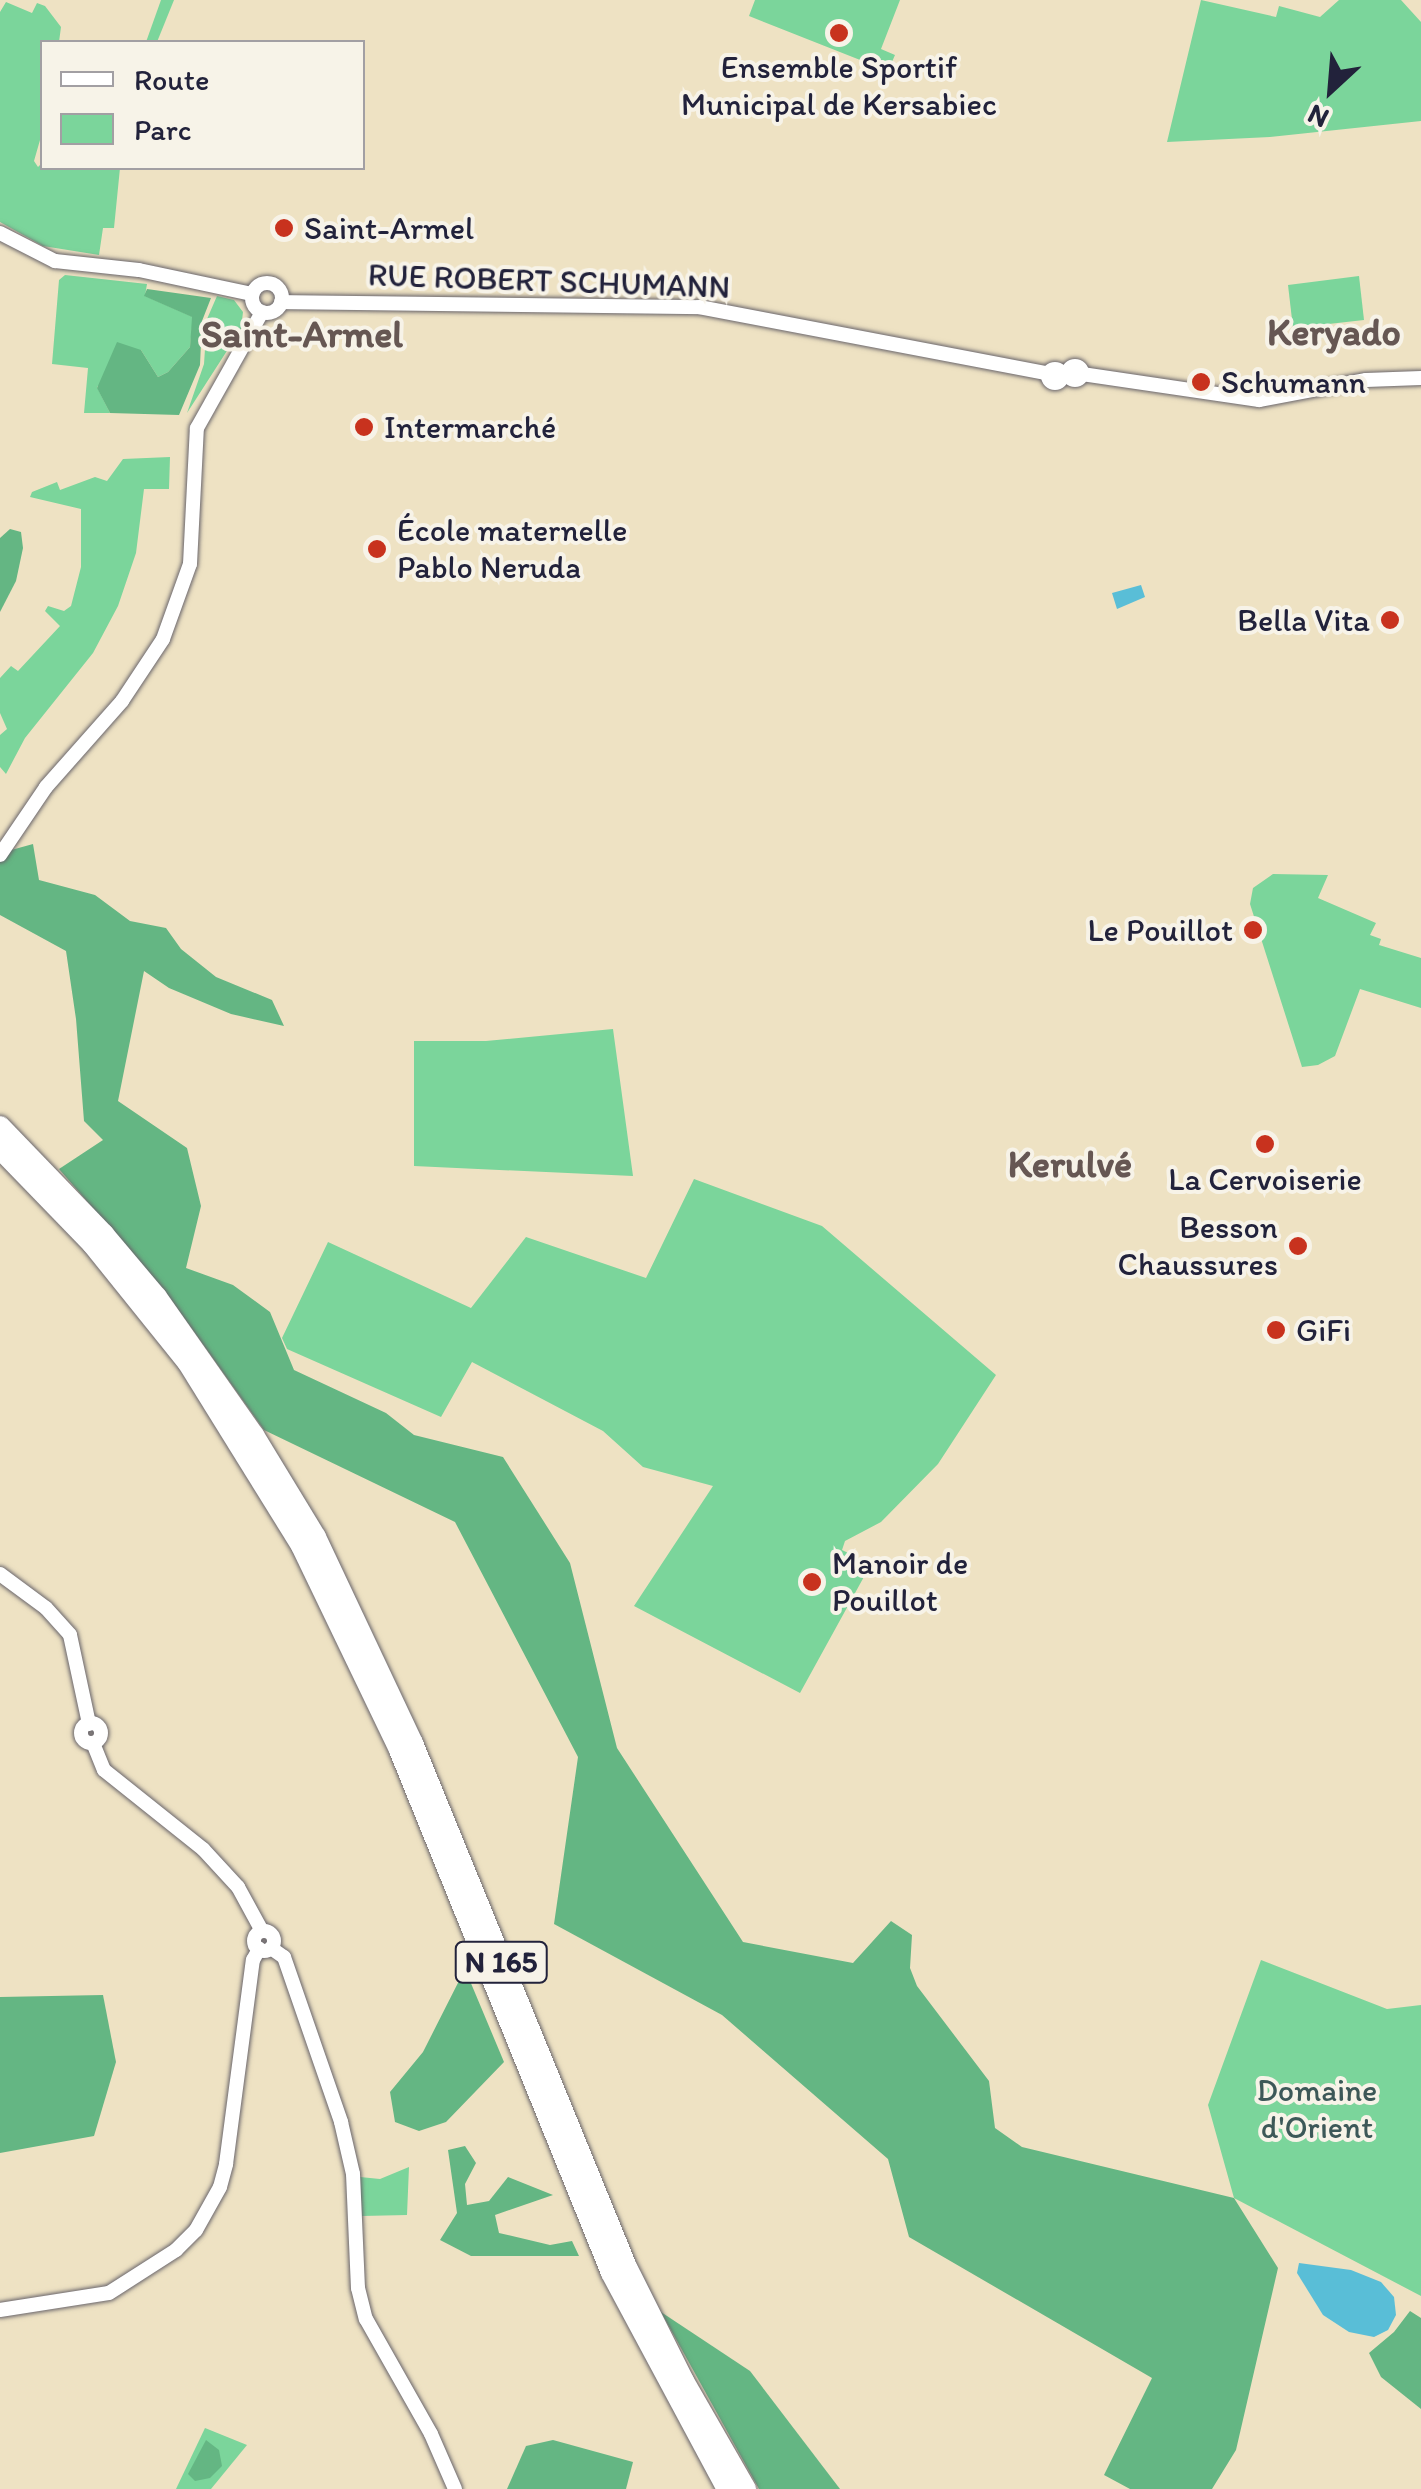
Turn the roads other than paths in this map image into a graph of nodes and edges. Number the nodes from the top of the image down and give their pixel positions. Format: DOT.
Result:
graph roads {
  1 [pos="0,232"];
  2 [pos="252,294"];
  3 [pos="281,302"];
  4 [pos="262,312"];
  5 [pos="1421,378"];
  6 [pos="0,855"];
  7 [pos="0,1126"];
  8 [pos="0,1149"];
  9 [pos="0,1574"];
  10 [pos="265,1948"];
  11 [pos="0,2310"];
  12 [pos="455,2489"];
  13 [pos="727,2489"];
  14 [pos="746,2489"];
  1 -- 2 [label="street"];
  2 -- 3 [label="street"];
  2 -- 4 [label="street"];
  3 -- 4 [label="street"];
  3 -- 5 [label="street, RUE ROBERT SCHUMANN"];
  4 -- 6 [label="street"];
  7 -- 14 [label="highway, N 165"];
  8 -- 13 [label="highway, N 165"];
  9 -- 10 [label="street"];
  10 -- 11 [label="street"];
  10 -- 12 [label="street"];
}
